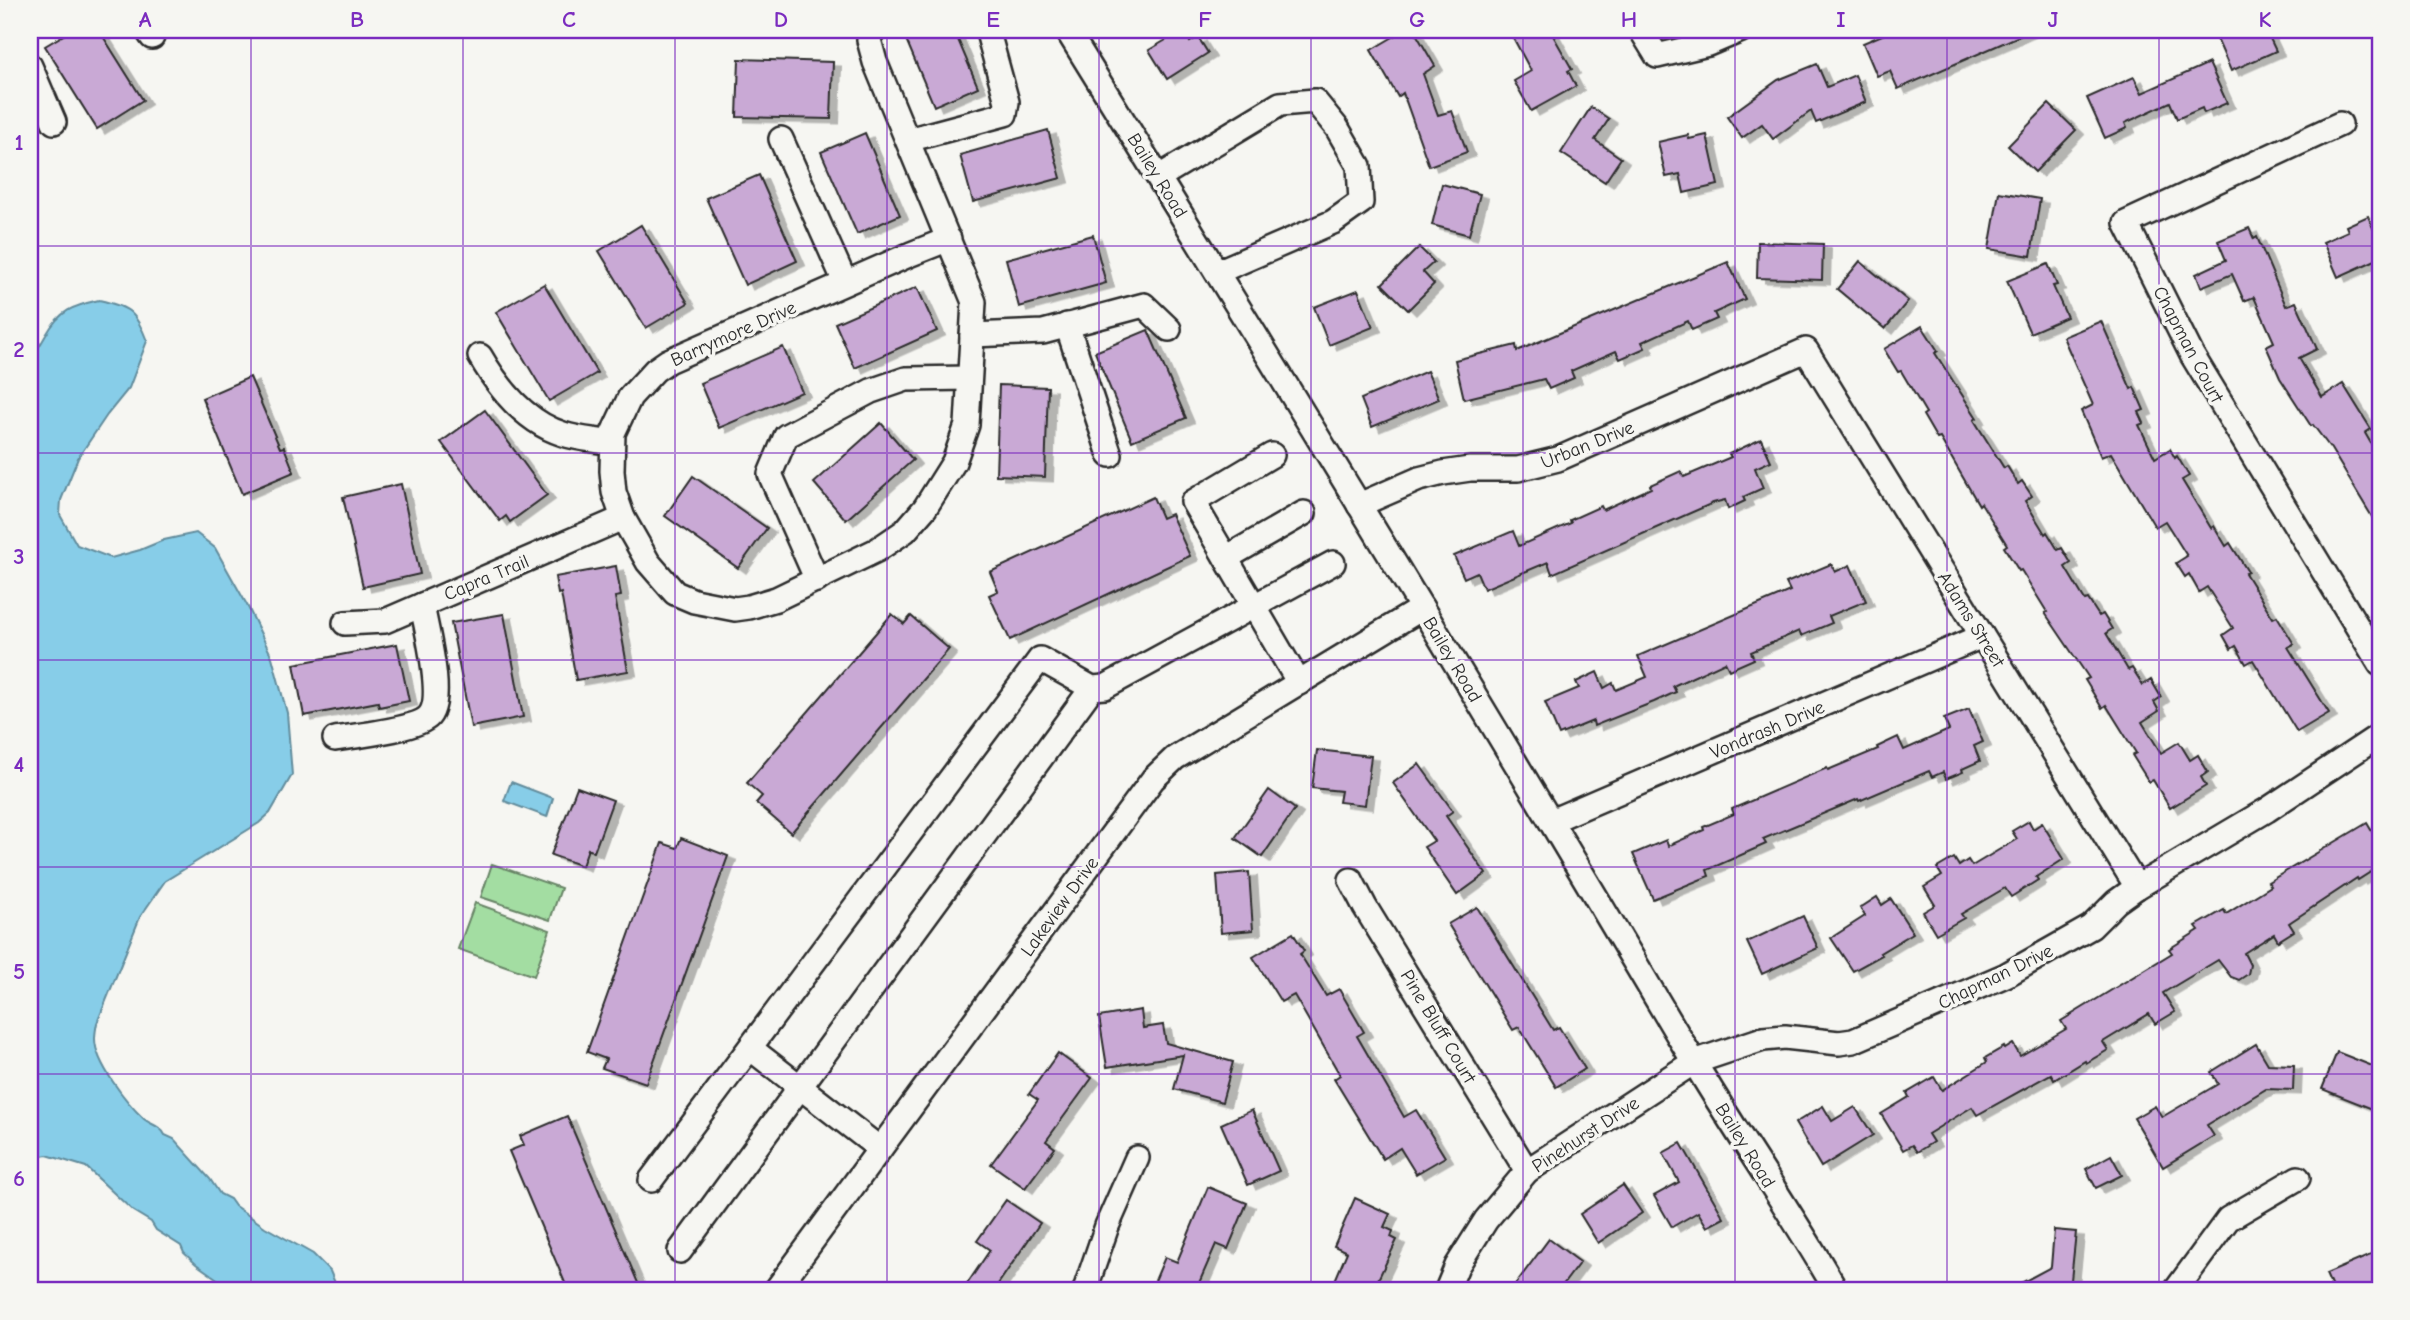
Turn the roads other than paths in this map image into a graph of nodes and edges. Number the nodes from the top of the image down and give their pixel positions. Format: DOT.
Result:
graph roads {
  1 [pos="871,30"];
  2 [pos="1067,30"];
  3 [pos="1641,30"];
  4 [pos="1741,30"];
  5 [pos="989,36"];
  6 [pos="30,68"];
  7 [pos="54,122"];
  8 [pos="2340,124"];
  9 [pos="781,139"];
  10 [pos="908,141"];
  11 [pos="1159,177"];
  12 [pos="949,239"];
  13 [pos="1217,272"];
  14 [pos="845,282"];
  15 [pos="1067,325"];
  16 [pos="1169,329"];
  17 [pos="972,335"];
  18 [pos="1806,351"];
  19 [pos="480,356"];
  20 [pos="969,378"];
  21 [pos="612,443"];
  22 [pos="1110,455"];
  23 [pos="1272,455"];
  24 [pos="1359,505"];
  25 [pos="1304,513"];
  26 [pos="623,518"];
  27 [pos="1226,558"];
  28 [pos="1333,563"];
  29 [pos="817,580"];
  30 [pos="422,605"];
  31 [pos="1254,606"];
  32 [pos="1422,608"];
  33 [pos="345,623"];
  34 [pos="1982,636"];
  35 [pos="2380,664"];
  36 [pos="1299,683"];
  37 [pos="1092,688"];
  38 [pos="2380,735"];
  39 [pos="335,739"];
  40 [pos="1551,821"];
  41 [pos="1351,880"];
  42 [pos="2137,887"];
  43 [pos="750,1048"];
  44 [pos="1694,1062"];
  45 [pos="801,1086"];
  46 [pos="880,1149"];
  47 [pos="1137,1158"];
  48 [pos="1527,1171"];
  49 [pos="2298,1178"];
  50 [pos="651,1180"];
  51 [pos="680,1251"];
  52 [pos="776,1290"];
  53 [pos="1085,1290"];
  54 [pos="1447,1290"];
  55 [pos="1836,1290"];
  56 [pos="2176,1290"];
  1 -- 10 [label="street, Barrymore Drive"];
  2 -- 11 [label="street, Bailey Road"];
  3 -- 4 [label="street"];
  5 -- 10 [label="street"];
  6 -- 7 [label="street"];
  8 -- 35 [label="street, Chapman Court"];
  9 -- 14 [label="street"];
  10 -- 12 [label="street, Barrymore Drive"];
  11 -- 13 [label="street, Bailey Road"];
  11 -- 13 [label="street"];
  12 -- 14 [label="street, Barrymore Drive"];
  12 -- 17 [label="street, Barrymore Drive"];
  13 -- 24 [label="street, Bailey Road"];
  14 -- 21 [label="street, Barrymore Drive"];
  15 -- 16 [label="street"];
  15 -- 17 [label="street"];
  15 -- 22 [label="street"];
  17 -- 20 [label="street, Barrymore Drive"];
  18 -- 24 [label="street, Urban Drive"];
  18 -- 34 [label="street, Adams Street"];
  19 -- 21 [label="street"];
  20 -- 29 [label="street, Barrymore Drive"];
  20 -- 29 [label="street"];
  21 -- 26 [label="street, Barrymore Drive"];
  23 -- 27 [label="street"];
  24 -- 32 [label="street, Bailey Road"];
  25 -- 27 [label="street"];
  26 -- 29 [label="street, Barrymore Drive"];
  26 -- 30 [label="street, Capra Trail"];
  27 -- 31 [label="street"];
  28 -- 31 [label="street"];
  30 -- 33 [label="street, Capra Trail"];
  30 -- 39 [label="street"];
  31 -- 36 [label="street"];
  31 -- 37 [label="street"];
  32 -- 36 [label="street, Lakeview Drive"];
  32 -- 40 [label="street, Bailey Road"];
  34 -- 40 [label="street, Vondrash Drive"];
  34 -- 42 [label="street, Adams Street"];
  36 -- 46 [label="street, Lakeview Drive"];
  37 -- 43 [label="street"];
  37 -- 45 [label="street"];
  38 -- 42 [label="street, Chapman Drive"];
  40 -- 44 [label="street, Bailey Road"];
  41 -- 48 [label="street, Pine Bluff Court"];
  42 -- 44 [label="street, Chapman Drive"];
  43 -- 45 [label="street"];
  43 -- 50 [label="street"];
  44 -- 48 [label="street, Pinehurst Drive"];
  44 -- 55 [label="street, Bailey Road"];
  45 -- 46 [label="street"];
  45 -- 51 [label="street"];
  46 -- 52 [label="street, Lakeview Drive"];
  47 -- 53 [label="street"];
  48 -- 54 [label="street, Pinehurst Drive"];
  49 -- 56 [label="street"];
}
